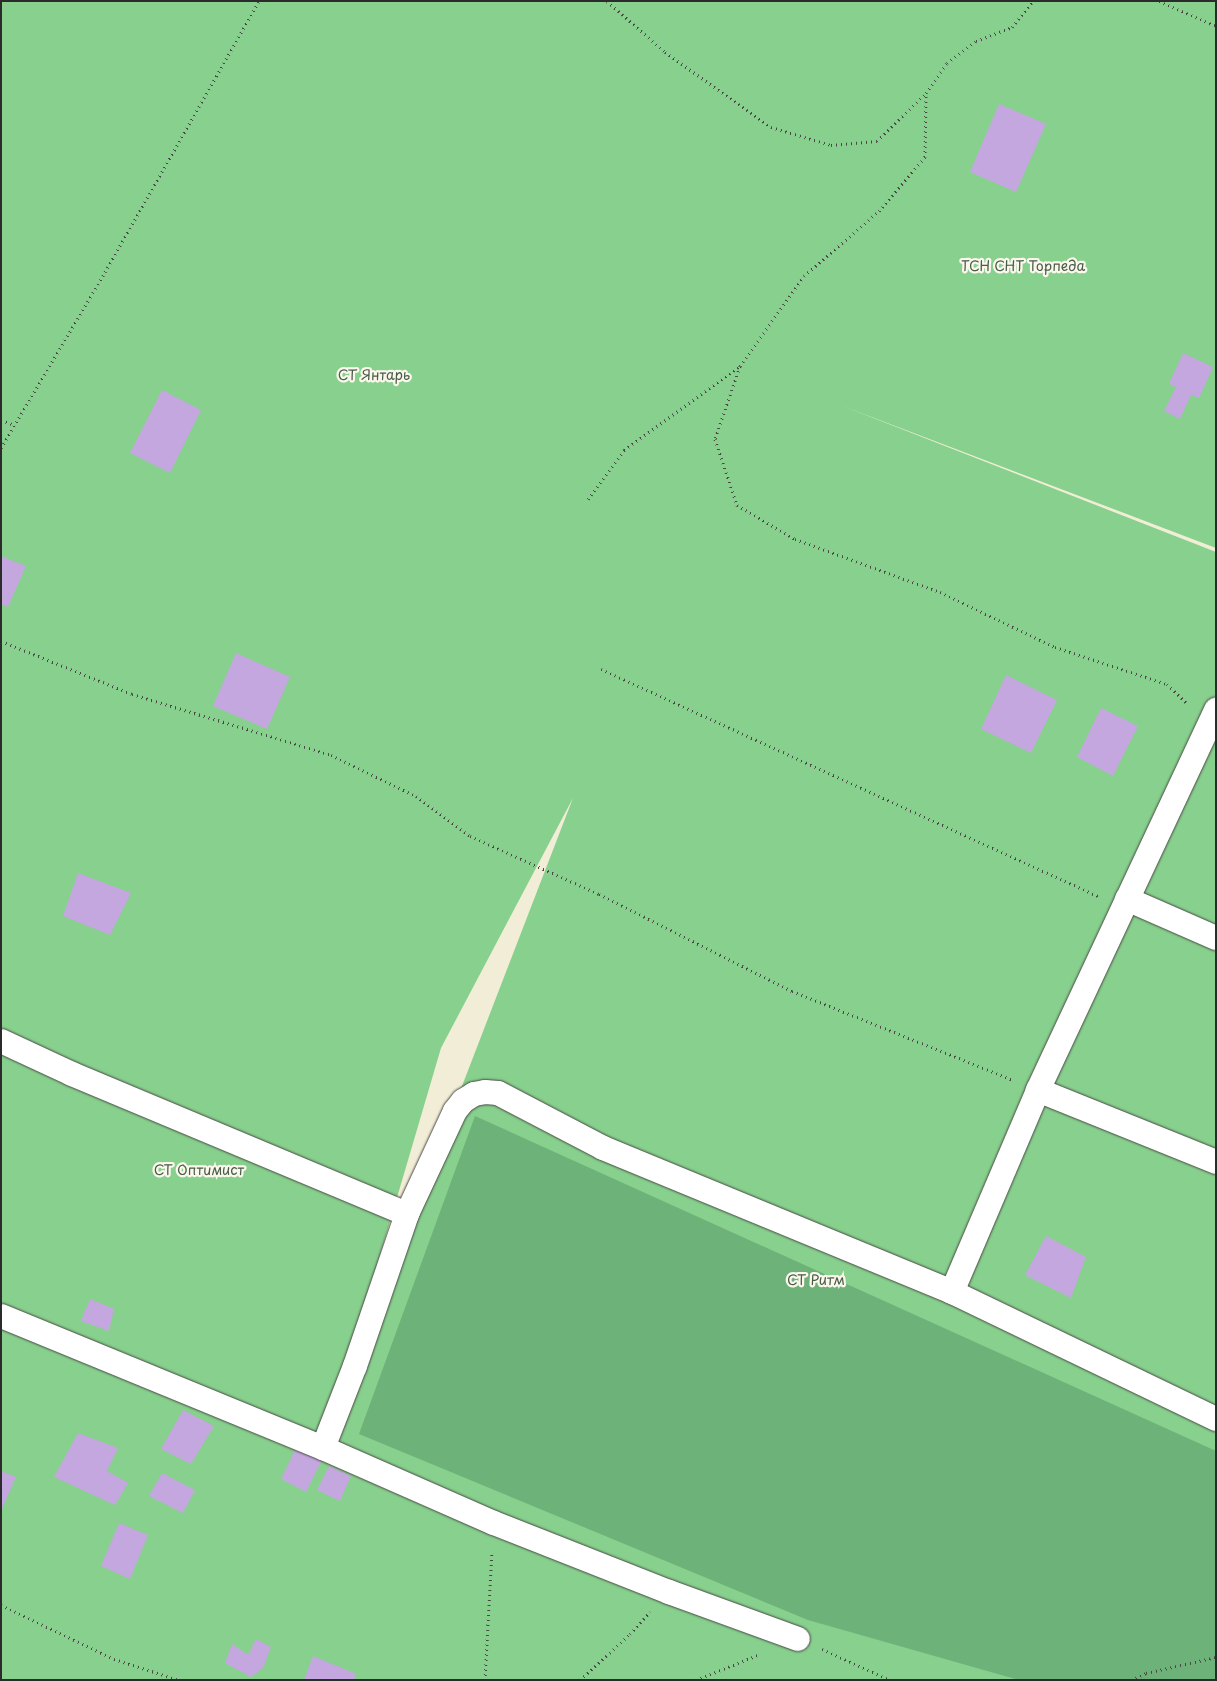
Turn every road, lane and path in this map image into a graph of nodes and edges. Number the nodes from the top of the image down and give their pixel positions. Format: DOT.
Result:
graph roads {
  1 [pos="259,1"];
  2 [pos="607,1"];
  3 [pos="1033,1"];
  4 [pos="1159,1"];
  5 [pos="1216,26"];
  6 [pos="926,93"];
  7 [pos="740,366"];
  8 [pos="1,420"];
  9 [pos="15,425"];
  10 [pos="1,448"];
  11 [pos="588,499"];
  12 [pos="1,641"];
  13 [pos="601,669"];
  14 [pos="1213,720"];
  15 [pos="1125,903"];
  16 [pos="1216,938"];
  17 [pos="1,1041"];
  18 [pos="1038,1090"];
  19 [pos="1216,1162"];
  20 [pos="407,1214"];
  21 [pos="952,1292"];
  22 [pos="1,1316"];
  23 [pos="1216,1419"];
  24 [pos="323,1448"];
  25 [pos="494,1522"];
  26 [pos="669,1592"];
  27 [pos="1,1605"];
  28 [pos="798,1639"];
  29 [pos="1216,1658"];
  30 [pos="179,1680"];
  31 [pos="485,1680"];
  32 [pos="580,1680"];
  33 [pos="1131,1680"];
  1 -- 9 [label="path"];
  2 -- 6 [label="path"];
  3 -- 6 [label="path"];
  4 -- 5 [label="path"];
  6 -- 7 [label="path"];
  7 -- 11 [label="path"];
  7 -- 14 [label="path"];
  8 -- 9 [label="path"];
  9 -- 10 [label="path"];
  12 -- 18 [label="path"];
  13 -- 15 [label="path"];
  14 -- 15 [label="street"];
  15 -- 16 [label="street"];
  15 -- 18 [label="street"];
  17 -- 20 [label="street"];
  18 -- 19 [label="street"];
  18 -- 21 [label="street"];
  20 -- 21 [label="street"];
  20 -- 24 [label="street"];
  21 -- 23 [label="street"];
  22 -- 24 [label="street"];
  24 -- 25 [label="street"];
  25 -- 26 [label="street"];
  25 -- 31 [label="path"];
  26 -- 28 [label="street"];
  26 -- 32 [label="path"];
  27 -- 30 [label="path"];
  29 -- 33 [label="path"];
}
